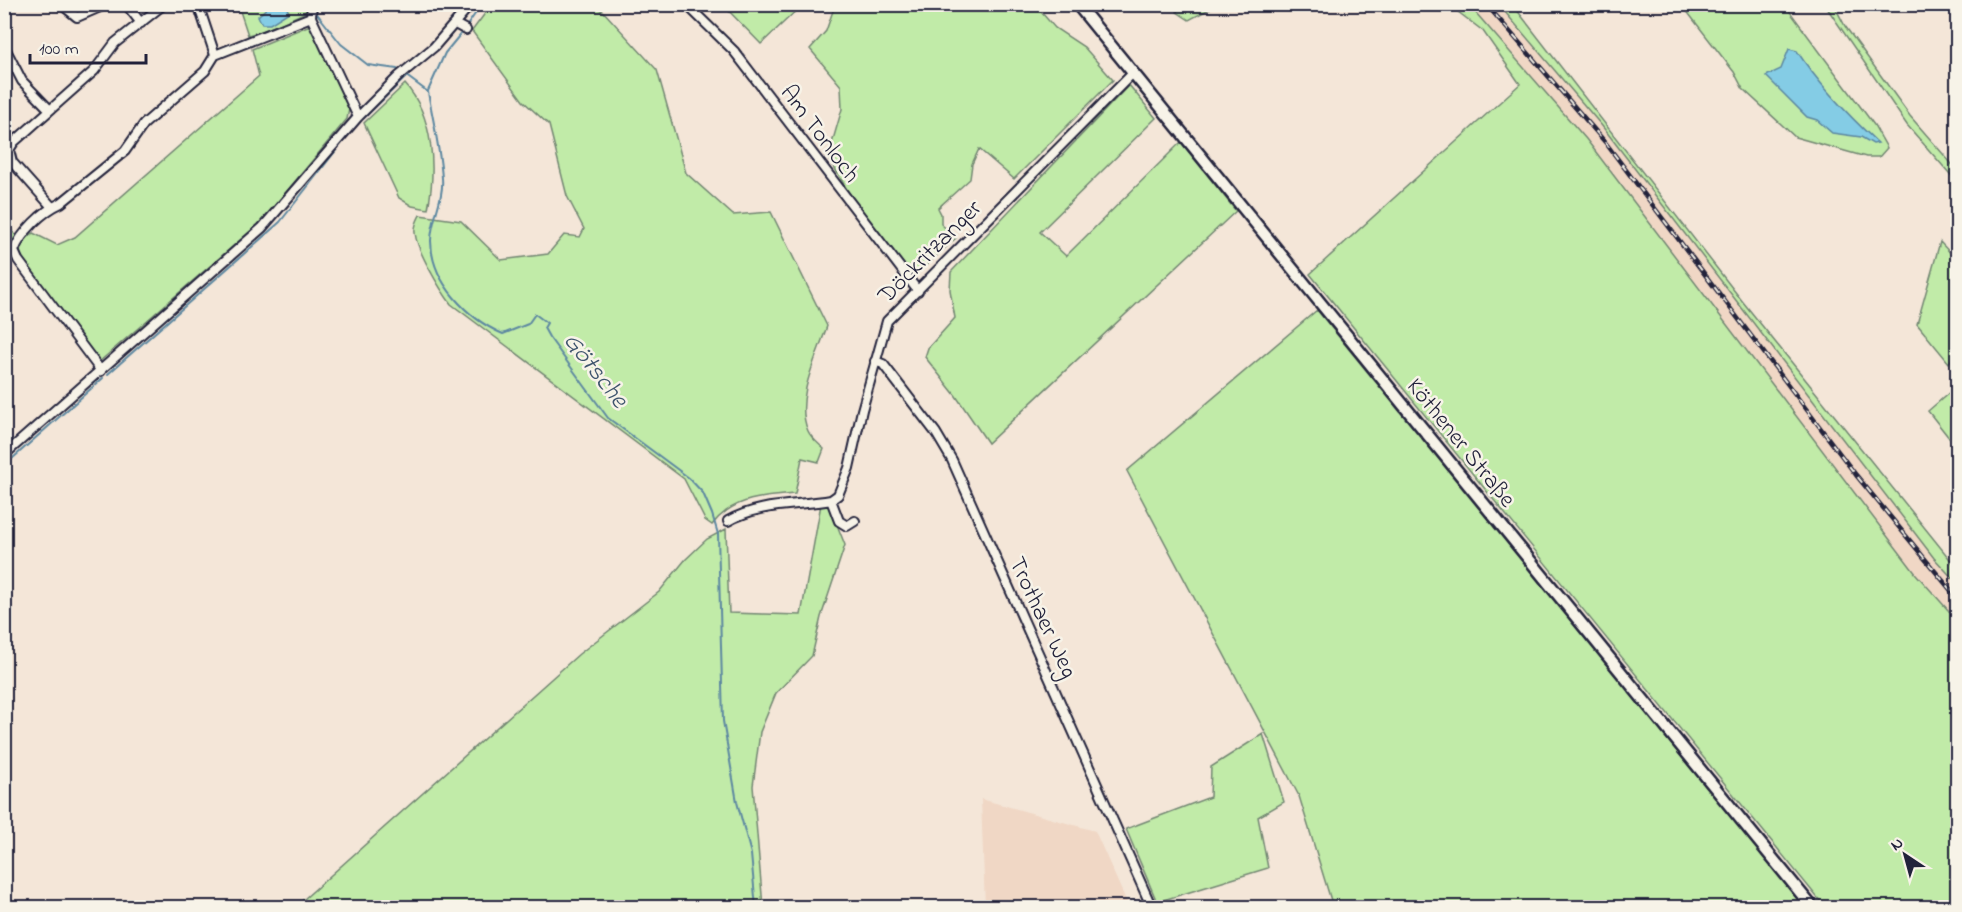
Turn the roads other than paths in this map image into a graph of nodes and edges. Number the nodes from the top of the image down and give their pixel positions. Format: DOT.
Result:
graph roads {
  1 [pos="61,4"];
  2 [pos="107,4"];
  3 [pos="126,4"];
  4 [pos="164,4"];
  5 [pos="198,4"];
  6 [pos="312,4"];
  7 [pos="471,4"];
  8 [pos="686,4"];
  9 [pos="1077,4"];
  10 [pos="311,17"];
  11 [pos="141,23"];
  12 [pos="4,46"];
  13 [pos="215,55"];
  14 [pos="1133,73"];
  15 [pos="50,110"];
  16 [pos="358,117"];
  17 [pos="52,207"];
  18 [pos="918,291"];
  19 [pos="875,361"];
  20 [pos="101,371"];
  21 [pos="4,455"];
  22 [pos="831,500"];
  23 [pos="728,521"];
  24 [pos="855,521"];
  25 [pos="1152,908"];
  26 [pos="1813,908"];
  1 -- 2 [label="street"];
  3 -- 11 [label="street"];
  4 -- 11 [label="street"];
  5 -- 13 [label="street"];
  6 -- 10 [label="street"];
  7 -- 16 [label="street"];
  8 -- 18 [label="street, Am Tonloch"];
  9 -- 14 [label="main road, Köthener Straße"];
  10 -- 13 [label="street"];
  10 -- 16 [label="street"];
  11 -- 15 [label="street"];
  12 -- 15 [label="street"];
  13 -- 17 [label="street"];
  14 -- 18 [label="street, Döckritzanger"];
  14 -- 26 [label="main road, Köthener Straße"];
  15 -- 17 [label="street"];
  16 -- 20 [label="street"];
  17 -- 20 [label="street"];
  18 -- 19 [label="street, Döckritzanger"];
  19 -- 22 [label="street, Döckritzanger"];
  19 -- 25 [label="street, Trothaer Weg"];
  20 -- 21 [label="street"];
  22 -- 23 [label="street"];
  22 -- 24 [label="street"];
}
